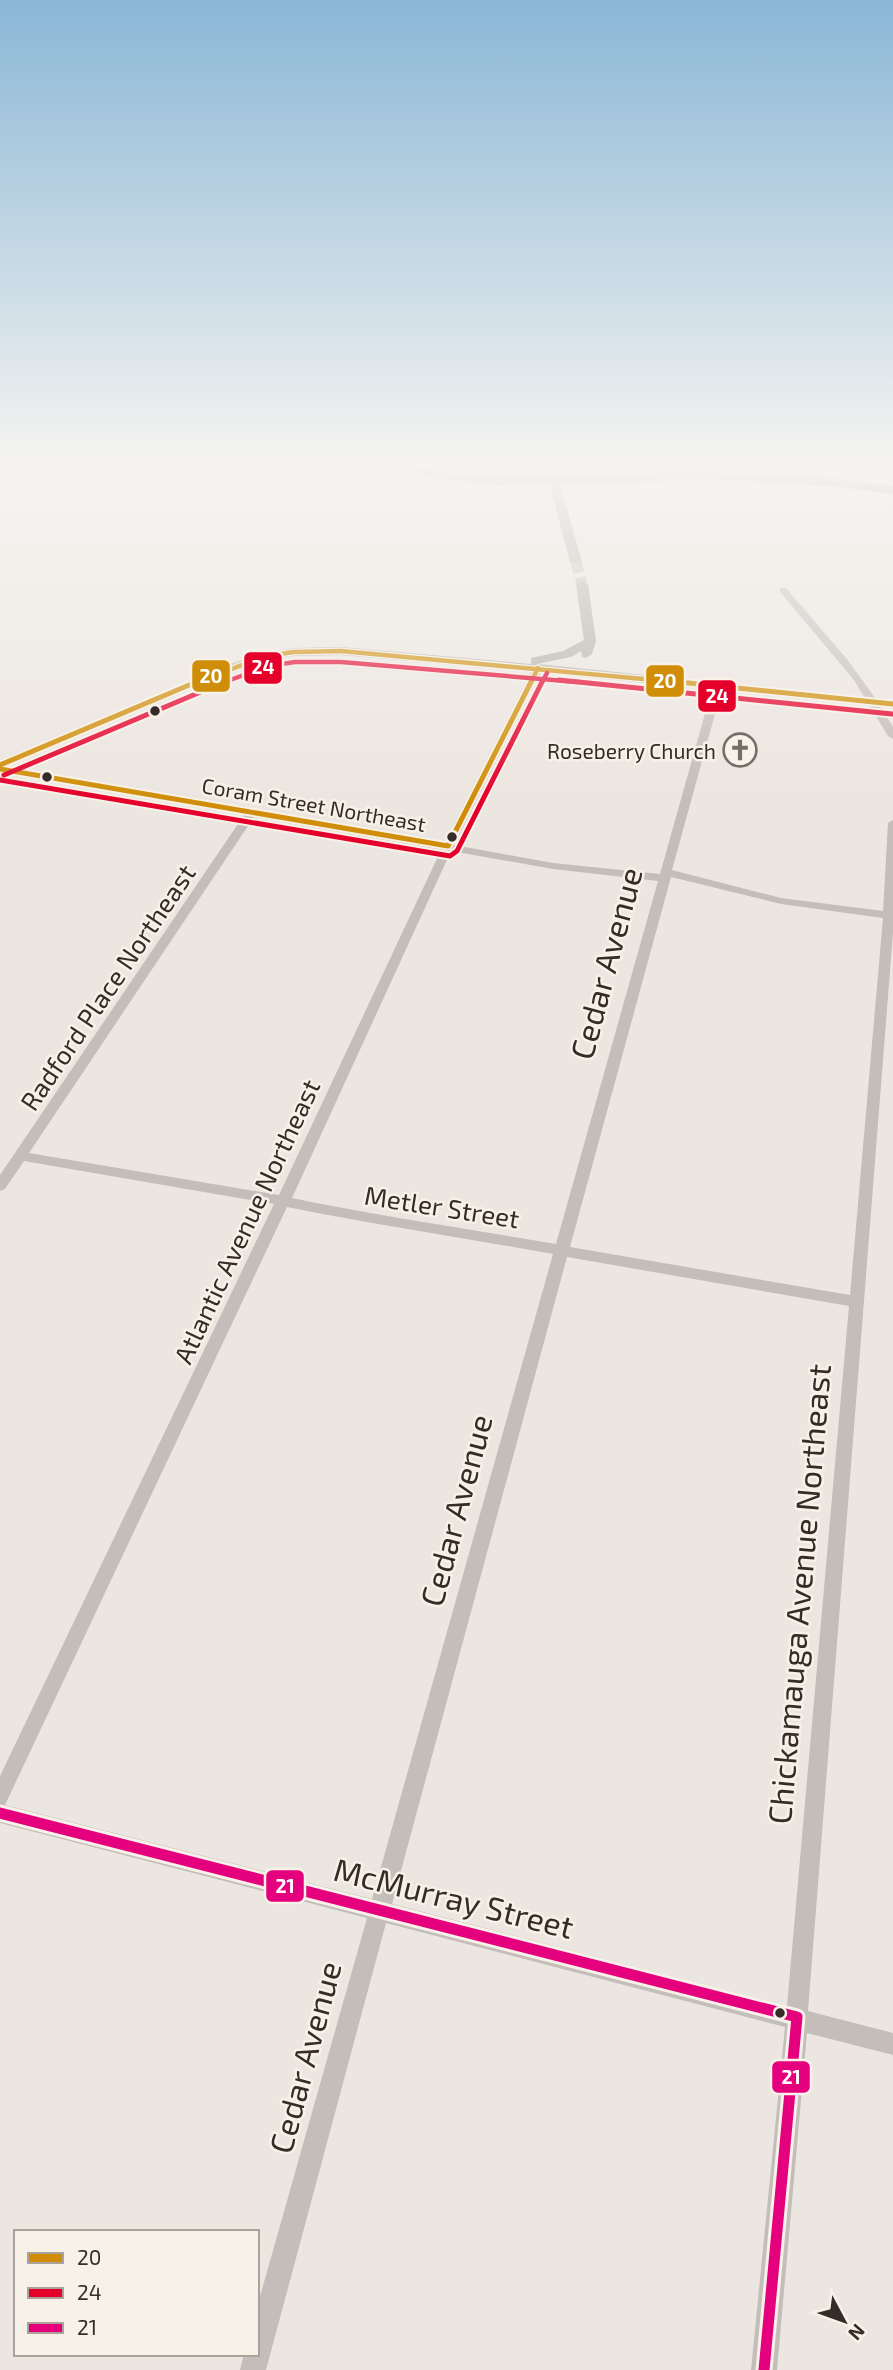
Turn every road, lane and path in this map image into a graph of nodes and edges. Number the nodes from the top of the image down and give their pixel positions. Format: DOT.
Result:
graph roads {
  1 [pos="582,584"];
  2 [pos="783,590"];
  3 [pos="589,639"];
  4 [pos="504,665"];
  5 [pos="538,668"];
  6 [pos="581,672"];
  7 [pos="635,677"];
  8 [pos="718,685"];
  9 [pos="877,703"];
  10 [pos="893,704"];
  11 [pos="893,736"];
  12 [pos="0,767"];
  13 [pos="251,813"];
  14 [pos="893,823"];
  15 [pos="448,846"];
  16 [pos="664,875"];
  17 [pos="890,921"];
  18 [pos="21,1156"];
  19 [pos="0,1186"];
  20 [pos="283,1201"];
  21 [pos="561,1251"];
  22 [pos="855,1302"];
  23 [pos="0,1797"];
  24 [pos="0,1814"];
  25 [pos="379,1912"];
  26 [pos="797,2017"];
  27 [pos="893,2044"];
  28 [pos="259,2347"];
  29 [pos="764,2370"];
  1 -- 3 [label="main road"];
  2 -- 9 [label="street"];
  3 -- 4 [label="main road"];
  3 -- 6 [label="main road"];
  3 -- 7 [label="main road"];
  4 -- 5 [label="main road"];
  4 -- 12 [label="main road"];
  5 -- 6 [label="main road"];
  5 -- 15 [label="street, Atlantic Avenue Northeast"];
  6 -- 7 [label="main road"];
  7 -- 8 [label="main road"];
  8 -- 9 [label="main road"];
  8 -- 16 [label="street, Cedar Avenue"];
  9 -- 10 [label="main road"];
  9 -- 11 [label="street"];
  12 -- 13 [label="street, Coram Street Northeast"];
  13 -- 15 [label="street, Coram Street Northeast"];
  13 -- 18 [label="street, Radford Place Northeast"];
  14 -- 17 [label="street, Chickamauga Avenue Northeast"];
  15 -- 16 [label="street, Coram Street Northeast"];
  15 -- 20 [label="street, Atlantic Avenue Northeast"];
  16 -- 17 [label="street, Coram Street Northeast"];
  16 -- 21 [label="street, Cedar Avenue"];
  17 -- 22 [label="street, Chickamauga Avenue Northeast"];
  18 -- 19 [label="street, Radford Place Northeast"];
  18 -- 20 [label="street, Metler Street"];
  20 -- 21 [label="street, Metler Street"];
  20 -- 23 [label="street, Atlantic Avenue Northeast"];
  21 -- 22 [label="street, Metler Street"];
  21 -- 25 [label="street, Cedar Avenue"];
  22 -- 26 [label="street, Chickamauga Avenue Northeast"];
  24 -- 25 [label="street, McMurray Street"];
  25 -- 26 [label="street, McMurray Street"];
  25 -- 28 [label="street, Cedar Avenue"];
  26 -- 27 [label="street, McMurray Street"];
  26 -- 29 [label="street, Chickamauga Avenue Northeast"];
}
